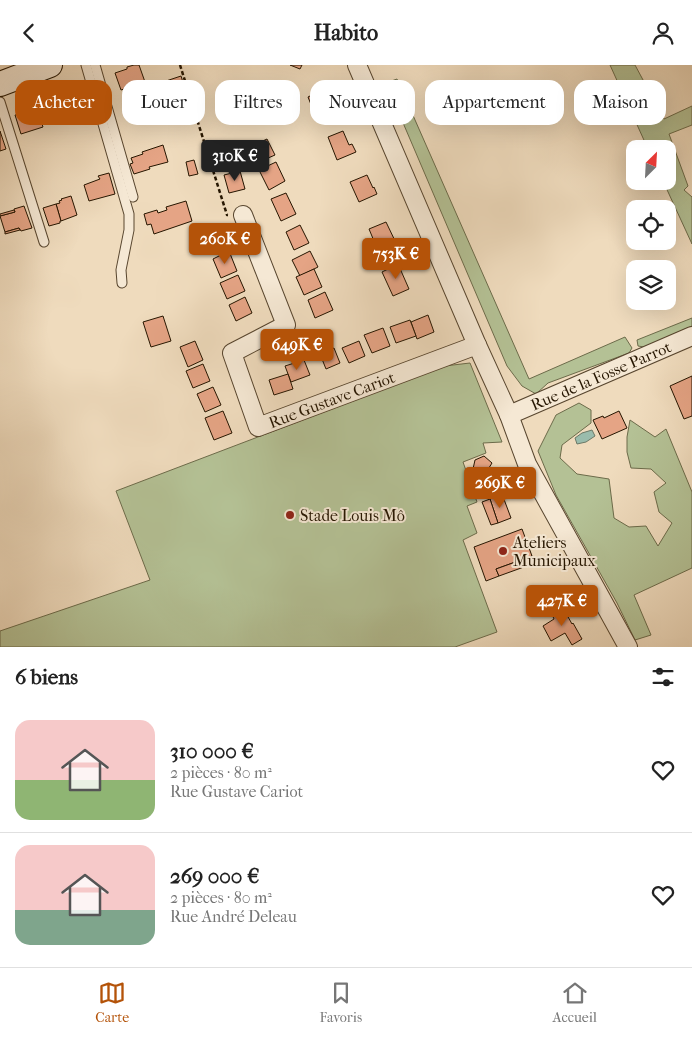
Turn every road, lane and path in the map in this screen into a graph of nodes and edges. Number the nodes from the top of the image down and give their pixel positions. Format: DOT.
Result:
graph roads {
  1 [pos="50,65"];
  2 [pos="86,65"];
  3 [pos="95,65"];
  4 [pos="180,65"];
  5 [pos="357,65"];
  6 [pos="0,84"];
  7 [pos="0,102"];
  8 [pos="133,197"];
  9 [pos="243,215"];
  10 [pos="44,241"];
  11 [pos="122,283"];
  12 [pos="692,336"];
  13 [pos="477,345"];
  14 [pos="509,415"];
  15 [pos="628,647"];
  1 -- 6 [label="street"];
  2 -- 11 [label="lane"];
  3 -- 8 [label="lane"];
  4 -- 9 [label="path"];
  5 -- 13 [label="street"];
  7 -- 10 [label="lane"];
  9 -- 13 [label="street, Rue Gustave Cariot"];
  12 -- 14 [label="street, Rue de la Fosse Parrot"];
  13 -- 14 [label="street"];
  14 -- 15 [label="street"];
}
